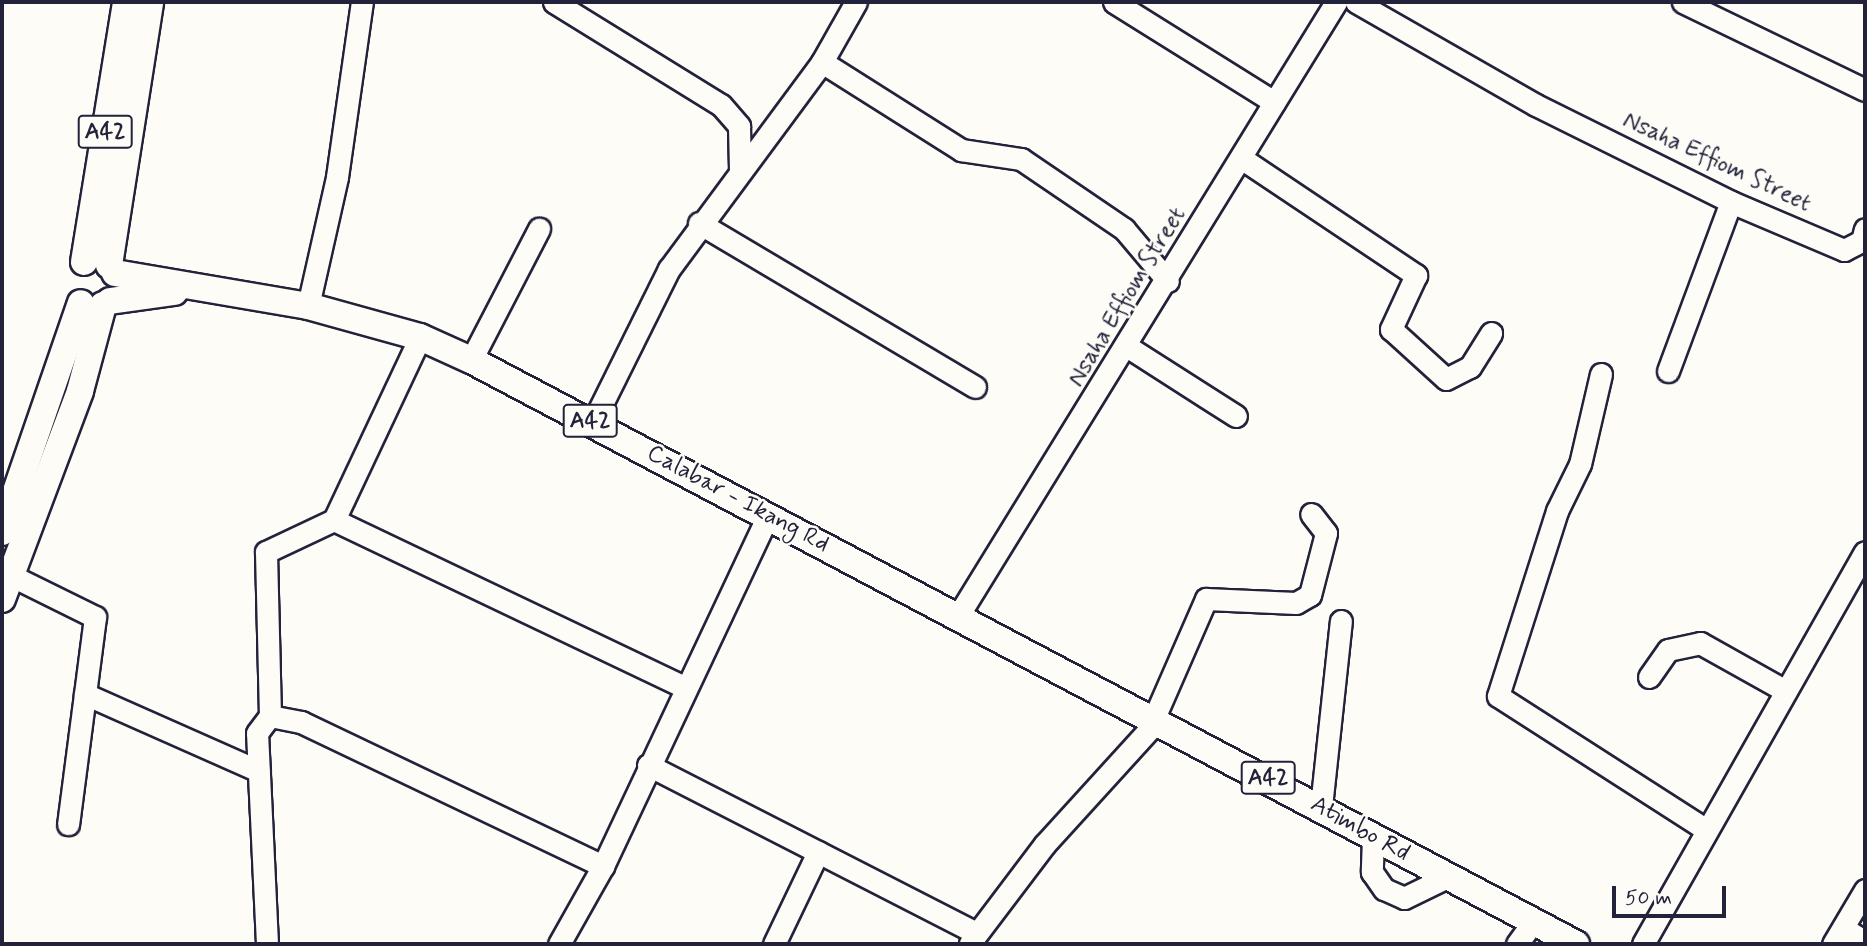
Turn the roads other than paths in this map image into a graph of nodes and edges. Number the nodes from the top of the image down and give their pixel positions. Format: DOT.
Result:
graph roads {
  1 [pos="126,2"];
  2 [pos="150,2"];
  3 [pos="362,2"];
  4 [pos="554,2"];
  5 [pos="856,2"];
  6 [pos="1114,2"];
  7 [pos="1336,2"];
  8 [pos="1356,2"];
  9 [pos="1683,2"];
  10 [pos="576,7"];
  11 [pos="822,62"];
  12 [pos="1865,90"];
  13 [pos="1274,102"];
  14 [pos="1241,158"];
  15 [pos="740,171"];
  16 [pos="1731,202"];
  17 [pos="699,223"];
  18 [pos="539,229"];
  19 [pos="1865,229"];
  20 [pos="1859,256"];
  21 [pos="103,267"];
  22 [pos="1168,281"];
  23 [pos="198,289"];
  24 [pos="98,303"];
  25 [pos="308,306"];
  26 [pos="1491,333"];
  27 [pos="420,337"];
  28 [pos="1129,347"];
  29 [pos="471,360"];
  30 [pos="1668,371"];
  31 [pos="1601,374"];
  32 [pos="975,387"];
  33 [pos="1236,416"];
  34 [pos="593,422"];
  35 [pos="1311,513"];
  36 [pos="768,515"];
  37 [pos="334,520"];
  38 [pos="2,532"];
  39 [pos="1865,552"];
  40 [pos="6,587"];
  41 [pos="958,616"];
  42 [pos="1341,621"];
  43 [pos="1649,677"];
  44 [pos="684,687"];
  45 [pos="1786,691"];
  46 [pos="85,694"];
  47 [pos="270,716"];
  48 [pos="1156,719"];
  49 [pos="648,765"];
  50 [pos="259,771"];
  51 [pos="1321,807"];
  52 [pos="68,824"];
  53 [pos="1707,830"];
  54 [pos="1373,837"];
  55 [pos="818,852"];
  56 [pos="603,866"];
  57 [pos="1447,877"];
  58 [pos="1865,890"];
  59 [pos="1533,922"];
  60 [pos="1838,936"];
  61 [pos="973,939"];
  62 [pos="1865,942"];
  63 [pos="267,944"];
  64 [pos="559,944"];
  65 [pos="775,944"];
  66 [pos="1517,944"];
  67 [pos="1576,944"];
  68 [pos="1643,944"];
  1 -- 21 [label="main road, A42"];
  2 -- 21 [label="main road, A42"];
  3 -- 25 [label="street"];
  4 -- 10 [label="street"];
  5 -- 11 [label="street"];
  6 -- 13 [label="street"];
  7 -- 13 [label="street, Nsaha Effiom Street"];
  8 -- 16 [label="street, Nsaha Effiom Street"];
  9 -- 12 [label="street"];
  10 -- 15 [label="street"];
  11 -- 15 [label="street"];
  11 -- 22 [label="street"];
  13 -- 14 [label="street, Nsaha Effiom Street"];
  14 -- 22 [label="street, Nsaha Effiom Street"];
  14 -- 26 [label="street"];
  15 -- 17 [label="street"];
  16 -- 20 [label="street, Nsaha Effiom Street"];
  16 -- 30 [label="street"];
  17 -- 32 [label="street"];
  17 -- 34 [label="street"];
  18 -- 29 [label="street"];
  19 -- 20 [label="street, Nsaha Effiom Street"];
  21 -- 23 [label="main road, Calabar - Ikang Rd / A42"];
  21 -- 24 [label="main road, A42"];
  21 -- 24 [label="main road, A42"];
  22 -- 28 [label="street, Nsaha Effiom Street"];
  23 -- 24 [label="main road, Calabar - Ikang Rd / A42"];
  23 -- 25 [label="main road, Calabar - Ikang Rd / A42"];
  24 -- 38 [label="main road, A42"];
  24 -- 40 [label="main road, A42"];
  25 -- 27 [label="main road, Calabar - Ikang Rd / A42"];
  27 -- 29 [label="main road, Calabar - Ikang Rd / A42"];
  27 -- 37 [label="street"];
  28 -- 33 [label="street"];
  28 -- 41 [label="street, Nsaha Effiom Street"];
  29 -- 34 [label="main road, Calabar - Ikang Rd / A42"];
  31 -- 53 [label="street"];
  34 -- 36 [label="main road, Calabar - Ikang Rd / A42"];
  35 -- 48 [label="street"];
  36 -- 41 [label="main road, Calabar - Ikang Rd / A42"];
  36 -- 44 [label="street"];
  37 -- 44 [label="street"];
  37 -- 47 [label="street"];
  39 -- 45 [label="street"];
  40 -- 46 [label="street"];
  41 -- 48 [label="main road, Atimbo Rd / A42"];
  42 -- 51 [label="street"];
  43 -- 45 [label="street"];
  44 -- 49 [label="street"];
  45 -- 53 [label="street"];
  46 -- 50 [label="street"];
  46 -- 52 [label="street"];
  47 -- 50 [label="street"];
  47 -- 56 [label="street"];
  48 -- 51 [label="main road, Atimbo Rd / A42"];
  48 -- 61 [label="street"];
  49 -- 55 [label="street"];
  49 -- 56 [label="street"];
  50 -- 63 [label="street"];
  51 -- 54 [label="main road, Atimbo Rd / A42"];
  53 -- 68 [label="street"];
  54 -- 57 [label="main road, Atimbo Rd / A42"];
  54 -- 57 [label="street"];
  55 -- 61 [label="street"];
  55 -- 65 [label="street"];
  56 -- 64 [label="street"];
  57 -- 59 [label="main road, Atimbo Rd / A42"];
  58 -- 60 [label="street"];
  59 -- 66 [label="street"];
  59 -- 67 [label="main road, Atimbo Rd / A42"];
  60 -- 62 [label="street"];
}
